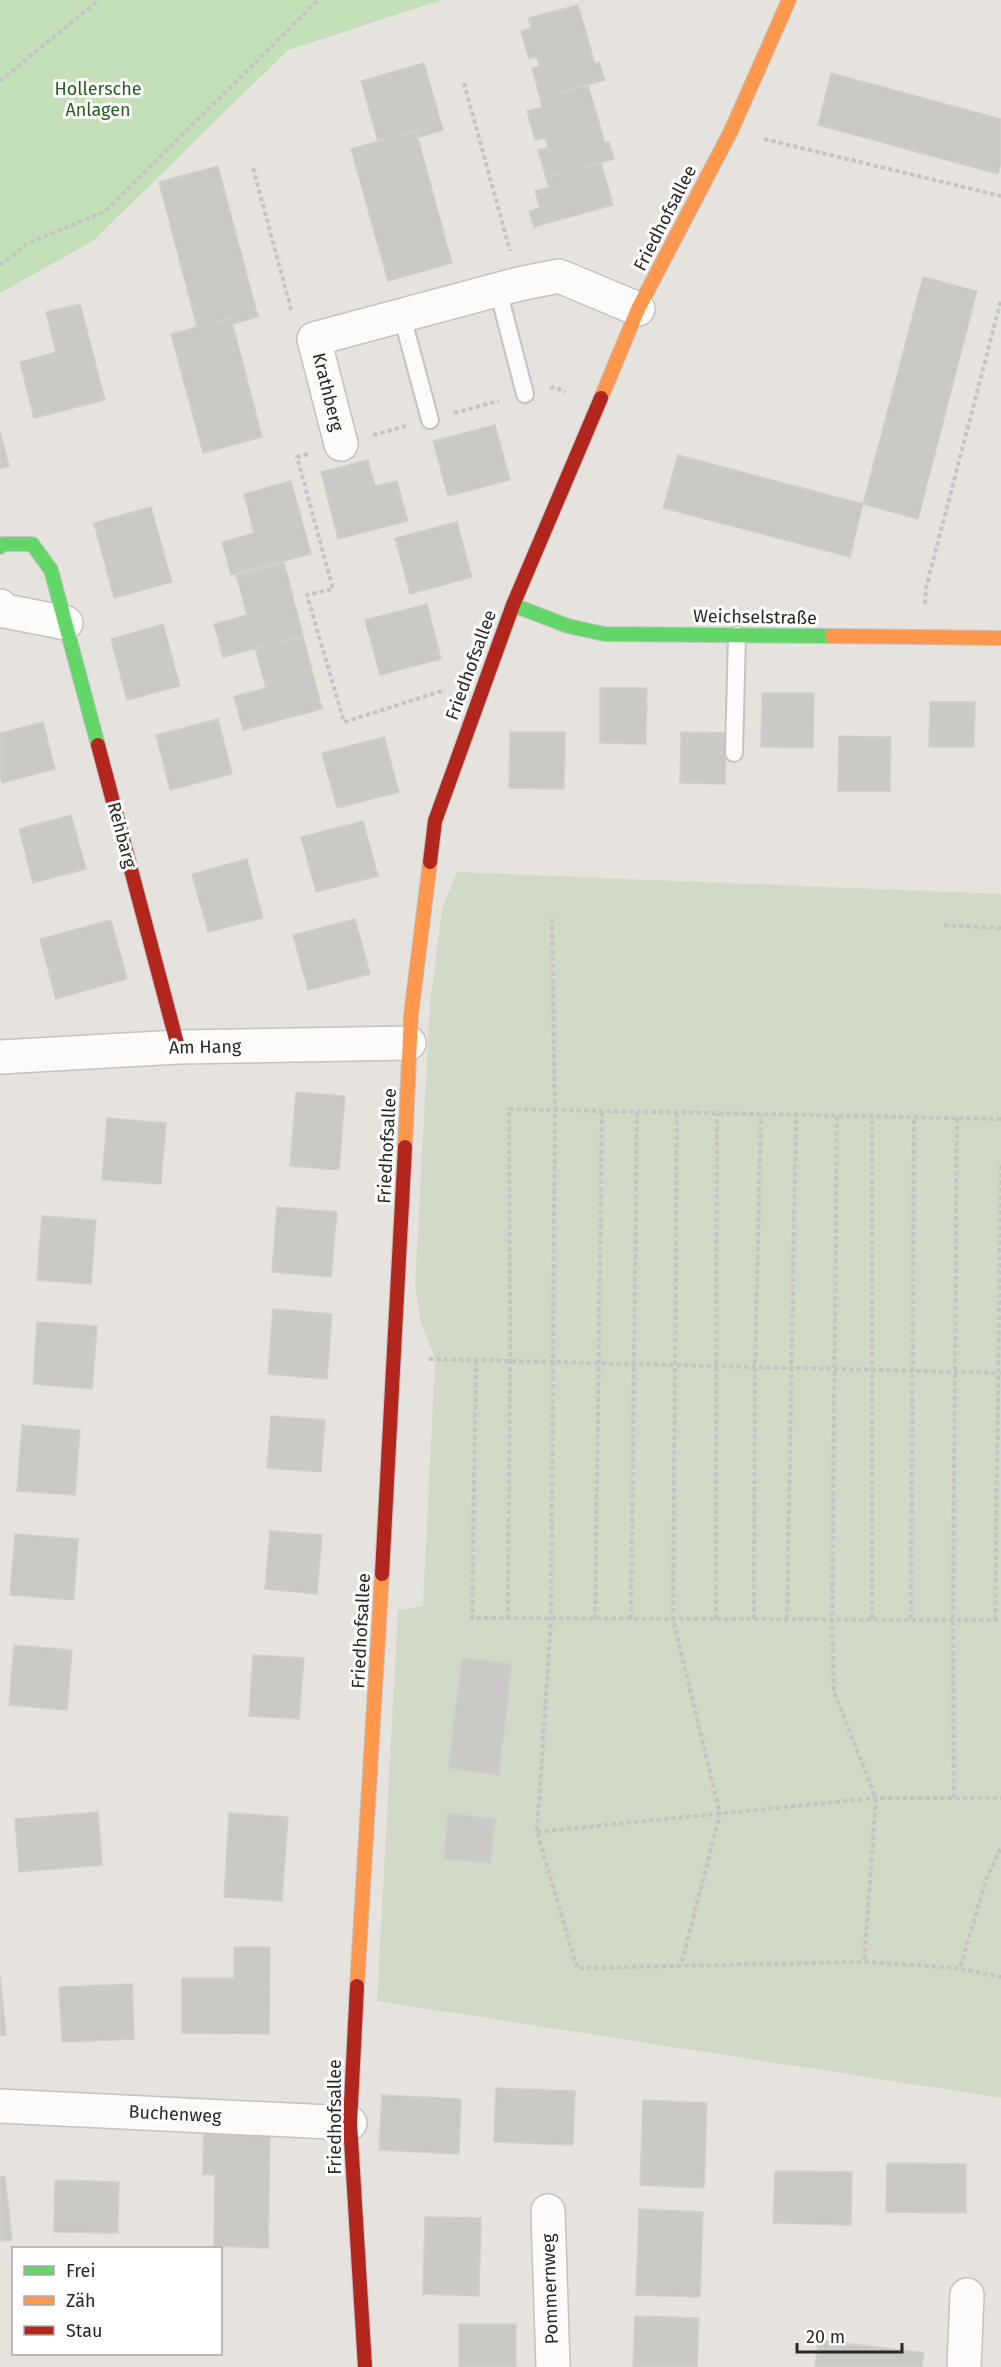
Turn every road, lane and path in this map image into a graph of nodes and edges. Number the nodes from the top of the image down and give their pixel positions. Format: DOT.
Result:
graph roads {
  1 [pos="99,0"];
  2 [pos="318,0"];
  3 [pos="789,0"];
  4 [pos="0,81"];
  5 [pos="464,83"];
  6 [pos="731,130"];
  7 [pos="253,168"];
  8 [pos="1001,196"];
  9 [pos="0,265"];
  10 [pos="509,287"];
  11 [pos="1001,300"];
  12 [pos="638,309"];
  13 [pos="402,316"];
  14 [pos="314,339"];
  15 [pos="525,394"];
  16 [pos="596,409"];
  17 [pos="430,420"];
  18 [pos="341,444"];
  19 [pos="0,547"];
  20 [pos="513,604"];
  21 [pos="0,606"];
  22 [pos="66,623"];
  23 [pos="737,635"];
  24 [pos="925,638"];
  25 [pos="1001,638"];
  26 [pos="480,692"];
  27 [pos="734,753"];
  28 [pos="552,919"];
  29 [pos="944,925"];
  30 [pos="1001,928"];
  31 [pos="410,1043"];
  32 [pos="178,1047"];
  33 [pos="0,1057"];
  34 [pos="555,1111"];
  35 [pos="602,1112"];
  36 [pos="637,1112"];
  37 [pos="677,1113"];
  38 [pos="717,1114"];
  39 [pos="760,1114"];
  40 [pos="796,1115"];
  41 [pos="837,1116"];
  42 [pos="873,1117"];
  43 [pos="914,1118"];
  44 [pos="957,1118"];
  45 [pos="1001,1119"];
  46 [pos="1001,1163"];
  47 [pos="395,1358"];
  48 [pos="476,1360"];
  49 [pos="510,1361"];
  50 [pos="553,1362"];
  51 [pos="597,1363"];
  52 [pos="633,1364"];
  53 [pos="675,1365"];
  54 [pos="717,1366"];
  55 [pos="755,1367"];
  56 [pos="791,1368"];
  57 [pos="835,1369"];
  58 [pos="872,1370"];
  59 [pos="912,1371"];
  60 [pos="955,1372"];
  61 [pos="999,1373"];
  62 [pos="508,1619"];
  63 [pos="551,1619"];
  64 [pos="595,1619"];
  65 [pos="631,1619"];
  66 [pos="673,1619"];
  67 [pos="716,1619"];
  68 [pos="754,1619"];
  69 [pos="787,1619"];
  70 [pos="832,1619"];
  71 [pos="872,1619"];
  72 [pos="911,1619"];
  73 [pos="953,1619"];
  74 [pos="995,1620"];
  75 [pos="1001,1620"];
  76 [pos="876,1798"];
  77 [pos="954,1798"];
  78 [pos="1001,1798"];
  79 [pos="720,1814"];
  80 [pos="537,1832"];
  81 [pos="1001,1848"];
  82 [pos="864,1962"];
  83 [pos="681,1965"];
  84 [pos="960,1968"];
  85 [pos="1001,1977"];
  86 [pos="0,2106"];
  87 [pos="350,2123"];
  88 [pos="548,2211"];
  89 [pos="967,2295"];
  90 [pos="365,2367"];
  91 [pos="553,2367"];
  92 [pos="964,2367"];
  1 -- 4 [label="path"];
  2 -- 9 [label="path"];
  3 -- 6 [label="street, Friedhofsallee"];
  5 -- 10 [label="path"];
  6 -- 8 [label="path"];
  6 -- 12 [label="street, Friedhofsallee"];
  7 -- 14 [label="path"];
  10 -- 12 [label="street, Krathberg"];
  10 -- 13 [label="street, Krathberg"];
  10 -- 15 [label="lane"];
  11 -- 24 [label="path"];
  12 -- 16 [label="street, Friedhofsallee"];
  13 -- 14 [label="street, Krathberg"];
  13 -- 17 [label="lane"];
  14 -- 18 [label="street, Krathberg"];
  15 -- 16 [label="path"];
  15 -- 17 [label="path"];
  16 -- 20 [label="street, Friedhofsallee"];
  17 -- 18 [label="path"];
  18 -- 26 [label="path, Krathberg"];
  19 -- 22 [label="street, Rehbarg"];
  20 -- 23 [label="street, Weichselstraße"];
  20 -- 26 [label="street, Friedhofsallee"];
  21 -- 22 [label="street"];
  22 -- 32 [label="street, Rehbarg"];
  23 -- 24 [label="street, Weichselstraße"];
  23 -- 27 [label="lane"];
  24 -- 25 [label="street, Weichselstraße"];
  26 -- 31 [label="street, Friedhofsallee"];
  28 -- 34 [label="path"];
  29 -- 30 [label="path"];
  31 -- 32 [label="street, Am Hang"];
  31 -- 47 [label="street, Friedhofsallee"];
  32 -- 33 [label="street, Am Hang"];
  34 -- 35 [label="path"];
  34 -- 49 [label="path"];
  34 -- 50 [label="path"];
  35 -- 36 [label="path"];
  35 -- 51 [label="path"];
  36 -- 37 [label="path"];
  36 -- 52 [label="path"];
  37 -- 38 [label="path"];
  37 -- 53 [label="path"];
  38 -- 39 [label="path"];
  38 -- 54 [label="path"];
  39 -- 40 [label="path"];
  39 -- 55 [label="path"];
  40 -- 41 [label="path"];
  40 -- 56 [label="path"];
  41 -- 42 [label="path"];
  41 -- 57 [label="path"];
  42 -- 43 [label="path"];
  42 -- 58 [label="path"];
  43 -- 44 [label="path"];
  43 -- 59 [label="path"];
  44 -- 45 [label="path"];
  44 -- 60 [label="path"];
  46 -- 61 [label="path"];
  47 -- 48 [label="path"];
  47 -- 87 [label="street, Friedhofsallee"];
  48 -- 49 [label="path"];
  48 -- 62 [label="path"];
  49 -- 50 [label="path"];
  49 -- 62 [label="path"];
  50 -- 51 [label="path"];
  50 -- 63 [label="path"];
  51 -- 52 [label="path"];
  51 -- 64 [label="path"];
  52 -- 53 [label="path"];
  52 -- 65 [label="path"];
  53 -- 54 [label="path"];
  53 -- 66 [label="path"];
  54 -- 55 [label="path"];
  54 -- 67 [label="path"];
  55 -- 56 [label="path"];
  55 -- 68 [label="path"];
  56 -- 57 [label="path"];
  56 -- 69 [label="path"];
  57 -- 58 [label="path"];
  57 -- 70 [label="path"];
  58 -- 59 [label="path"];
  58 -- 71 [label="path"];
  59 -- 60 [label="path"];
  59 -- 72 [label="path"];
  60 -- 61 [label="path"];
  60 -- 73 [label="path"];
  61 -- 74 [label="path"];
  62 -- 63 [label="path"];
  63 -- 64 [label="path"];
  63 -- 80 [label="path"];
  64 -- 65 [label="path"];
  65 -- 66 [label="path"];
  66 -- 67 [label="path"];
  66 -- 79 [label="path"];
  67 -- 68 [label="path"];
  68 -- 69 [label="path"];
  69 -- 70 [label="path"];
  70 -- 71 [label="path"];
  70 -- 76 [label="path"];
  71 -- 72 [label="path"];
  72 -- 73 [label="path"];
  73 -- 74 [label="path"];
  73 -- 77 [label="path"];
  74 -- 75 [label="path"];
  76 -- 77 [label="path"];
  76 -- 79 [label="path"];
  76 -- 82 [label="path"];
  77 -- 78 [label="path"];
  79 -- 80 [label="path"];
  79 -- 83 [label="path"];
  80 -- 83 [label="path"];
  81 -- 84 [label="path"];
  82 -- 83 [label="path"];
  82 -- 84 [label="path"];
  84 -- 85 [label="path"];
  86 -- 87 [label="street, Buchenweg"];
  87 -- 90 [label="street, Friedhofsallee"];
  88 -- 91 [label="street, Pommernweg"];
  89 -- 92 [label="street"];
}
